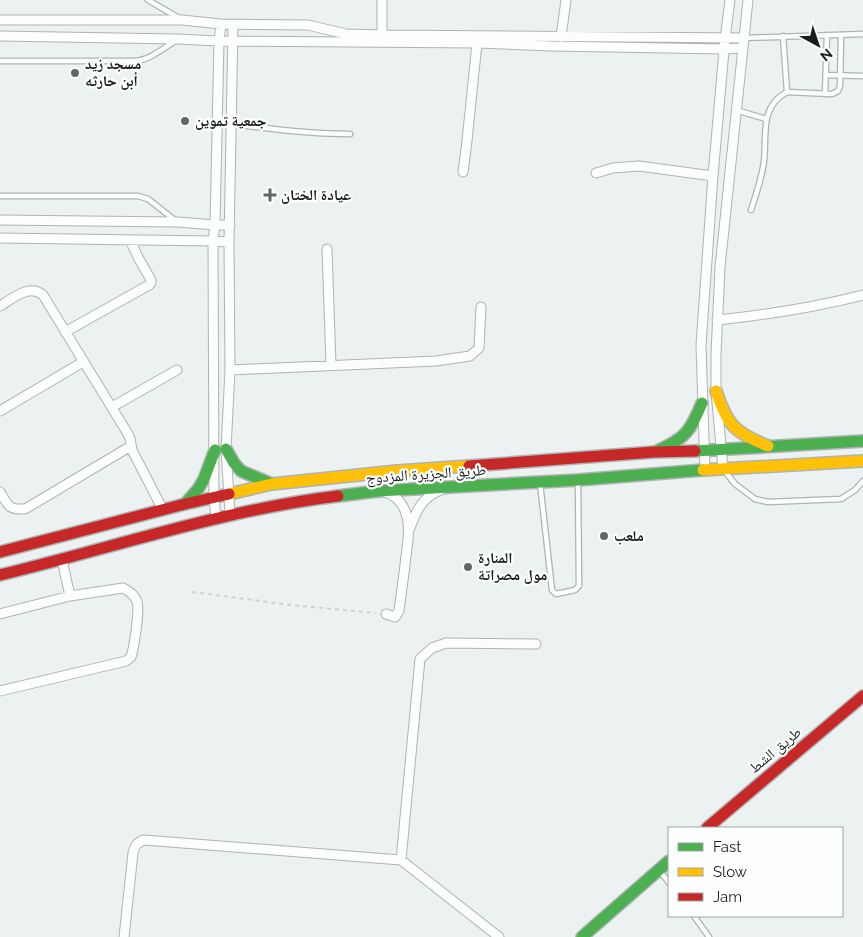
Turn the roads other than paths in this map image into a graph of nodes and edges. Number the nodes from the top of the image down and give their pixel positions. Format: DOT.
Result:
graph roads {
  1 [pos="148,0"];
  2 [pos="382,0"];
  3 [pos="566,0"];
  4 [pos="730,0"];
  5 [pos="748,0"];
  6 [pos="0,20"];
  7 [pos="182,20"];
  8 [pos="221,24"];
  9 [pos="233,25"];
  10 [pos="863,34"];
  11 [pos="827,35"];
  12 [pos="841,35"];
  13 [pos="0,36"];
  14 [pos="783,36"];
  15 [pos="561,37"];
  16 [pos="743,38"];
  17 [pos="177,39"];
  18 [pos="382,39"];
  19 [pos="725,39"];
  20 [pos="219,41"];
  21 [pos="232,41"];
  22 [pos="477,43"];
  23 [pos="742,48"];
  24 [pos="724,49"];
  25 [pos="0,61"];
  26 [pos="826,75"];
  27 [pos="840,75"];
  28 [pos="863,76"];
  29 [pos="787,92"];
  30 [pos="825,94"];
  31 [pos="736,110"];
  32 [pos="766,119"];
  33 [pos="231,124"];
  34 [pos="350,134"];
  35 [pos="463,172"];
  36 [pos="596,173"];
  37 [pos="713,176"];
  38 [pos="0,196"];
  39 [pos="751,210"];
  40 [pos="0,220"];
  41 [pos="178,222"];
  42 [pos="215,225"];
  43 [pos="230,225"];
  44 [pos="0,238"];
  45 [pos="130,240"];
  46 [pos="213,241"];
  47 [pos="229,242"];
  48 [pos="327,250"];
  49 [pos="863,295"];
  50 [pos="0,306"];
  51 [pos="481,306"];
  52 [pos="717,320"];
  53 [pos="65,332"];
  54 [pos="83,362"];
  55 [pos="331,365"];
  56 [pos="177,370"];
  57 [pos="230,370"];
  58 [pos="716,391"];
  59 [pos="702,403"];
  60 [pos="112,407"];
  61 [pos="0,411"];
  62 [pos="863,441"];
  63 [pos="131,446"];
  64 [pos="770,447"];
  65 [pos="220,449"];
  66 [pos="721,450"];
  67 [pos="705,451"];
  68 [pos="654,452"];
  69 [pos="863,461"];
  70 [pos="723,468"];
  71 [pos="705,470"];
  72 [pos="578,480"];
  73 [pos="863,481"];
  74 [pos="540,482"];
  75 [pos="272,484"];
  76 [pos="458,486"];
  77 [pos="378,491"];
  78 [pos="0,492"];
  79 [pos="229,494"];
  80 [pos="214,497"];
  81 [pos="185,504"];
  82 [pos="163,510"];
  83 [pos="230,514"];
  84 [pos="216,518"];
  85 [pos="409,530"];
  86 [pos="0,552"];
  87 [pos="62,560"];
  88 [pos="0,575"];
  89 [pos="70,596"];
  90 [pos="0,614"];
  91 [pos="386,614"];
  92 [pos="536,644"];
  93 [pos="0,691"];
  94 [pos="863,696"];
  95 [pos="708,827"];
  96 [pos="401,860"];
  97 [pos="668,862"];
  98 [pos="659,870"];
  99 [pos="668,882"];
  100 [pos="695,917"];
  101 [pos="124,937"];
  102 [pos="499,937"];
  103 [pos="582,937"];
  104 [pos="709,937"];
  1 -- 7 [label="lane"];
  2 -- 18 [label="street"];
  3 -- 15 [label="street"];
  4 -- 19 [label="street"];
  5 -- 16 [label="street"];
  6 -- 7 [label="street"];
  7 -- 8 [label="street"];
  8 -- 9 [label="street"];
  8 -- 20 [label="street"];
  9 -- 18 [label="street"];
  9 -- 21 [label="street"];
  10 -- 12 [label="lane"];
  11 -- 12 [label="lane"];
  11 -- 14 [label="lane"];
  11 -- 26 [label="lane"];
  12 -- 27 [label="lane"];
  13 -- 17 [label="street"];
  14 -- 16 [label="lane"];
  14 -- 29 [label="lane"];
  15 -- 18 [label="street"];
  15 -- 19 [label="street"];
  16 -- 19 [label="street"];
  16 -- 23 [label="street"];
  17 -- 20 [label="street"];
  17 -- 25 [label="lane"];
  18 -- 21 [label="street"];
  18 -- 22 [label="street"];
  19 -- 24 [label="street"];
  20 -- 21 [label="street"];
  20 -- 42 [label="street"];
  21 -- 33 [label="street"];
  22 -- 24 [label="street"];
  22 -- 35 [label="street"];
  23 -- 24 [label="street"];
  23 -- 31 [label="street"];
  24 -- 37 [label="street"];
  26 -- 27 [label="lane"];
  26 -- 30 [label="lane"];
  27 -- 28 [label="lane"];
  27 -- 30 [label="lane"];
  29 -- 30 [label="lane"];
  29 -- 32 [label="lane"];
  31 -- 32 [label="lane"];
  31 -- 52 [label="street"];
  32 -- 39 [label="lane"];
  33 -- 34 [label="lane"];
  33 -- 43 [label="street"];
  36 -- 37 [label="street"];
  37 -- 59 [label="street"];
  38 -- 41 [label="lane"];
  40 -- 41 [label="street"];
  41 -- 42 [label="street"];
  42 -- 43 [label="street"];
  42 -- 46 [label="street"];
  43 -- 47 [label="street"];
  44 -- 45 [label="street"];
  45 -- 46 [label="street"];
  45 -- 53 [label="street"];
  46 -- 47 [label="street"];
  46 -- 65 [label="street"];
  47 -- 57 [label="street"];
  48 -- 55 [label="street"];
  49 -- 52 [label="street"];
  50 -- 53 [label="street"];
  51 -- 55 [label="street"];
  52 -- 58 [label="street"];
  53 -- 54 [label="street"];
  54 -- 60 [label="street"];
  54 -- 61 [label="street"];
  55 -- 57 [label="street"];
  56 -- 60 [label="street"];
  57 -- 65 [label="street"];
  58 -- 64 [label="main road"];
  58 -- 66 [label="street"];
  59 -- 67 [label="street"];
  59 -- 68 [label="main road"];
  60 -- 63 [label="street"];
  62 -- 64 [label="main road, طريق الجزيرة المزدوج"];
  63 -- 78 [label="street"];
  63 -- 82 [label="street"];
  64 -- 66 [label="main road, طريق الجزيرة المزدوج"];
  65 -- 75 [label="main road"];
  65 -- 79 [label="street"];
  65 -- 80 [label="street"];
  65 -- 81 [label="main road"];
  66 -- 67 [label="main road, طريق الجزيرة المزدوج"];
  66 -- 70 [label="street"];
  67 -- 68 [label="main road, طريق الجزيرة المزدوج"];
  67 -- 71 [label="street"];
  68 -- 75 [label="main road, طريق الجزيرة المزدوج"];
  69 -- 70 [label="main road, طريق الجزيرة المزدوج"];
  70 -- 71 [label="main road, طريق الجزيرة المزدوج"];
  70 -- 73 [label="lane"];
  71 -- 72 [label="main road, طريق الجزيرة المزدوج"];
  72 -- 74 [label="main road, طريق الجزيرة المزدوج"];
  72 -- 74 [label="lane"];
  74 -- 76 [label="main road, طريق الجزيرة المزدوج"];
  75 -- 79 [label="main road, طريق الجزيرة المزدوج"];
  76 -- 77 [label="main road, طريق الجزيرة المزدوج"];
  76 -- 85 [label="street"];
  77 -- 83 [label="main road, طريق الجزيرة المزدوج"];
  77 -- 85 [label="street"];
  79 -- 80 [label="main road, طريق الجزيرة المزدوج"];
  79 -- 83 [label="street"];
  80 -- 81 [label="main road, طريق الجزيرة المزدوج"];
  80 -- 84 [label="street"];
  81 -- 82 [label="main road, طريق الجزيرة المزدوج"];
  82 -- 86 [label="main road, طريق الجزيرة المزدوج"];
  83 -- 84 [label="main road, طريق الجزيرة المزدوج"];
  84 -- 87 [label="main road, طريق الجزيرة المزدوج"];
  85 -- 91 [label="street"];
  87 -- 88 [label="main road, طريق الجزيرة المزدوج"];
  87 -- 89 [label="street"];
  89 -- 90 [label="street"];
  89 -- 93 [label="street"];
  92 -- 96 [label="street"];
  94 -- 95 [label="main road, طريق الشط"];
  96 -- 101 [label="street"];
  96 -- 102 [label="street"];
  97 -- 98 [label="main road"];
  98 -- 99 [label="lane"];
  98 -- 103 [label="main road"];
  100 -- 104 [label="lane"];
}
